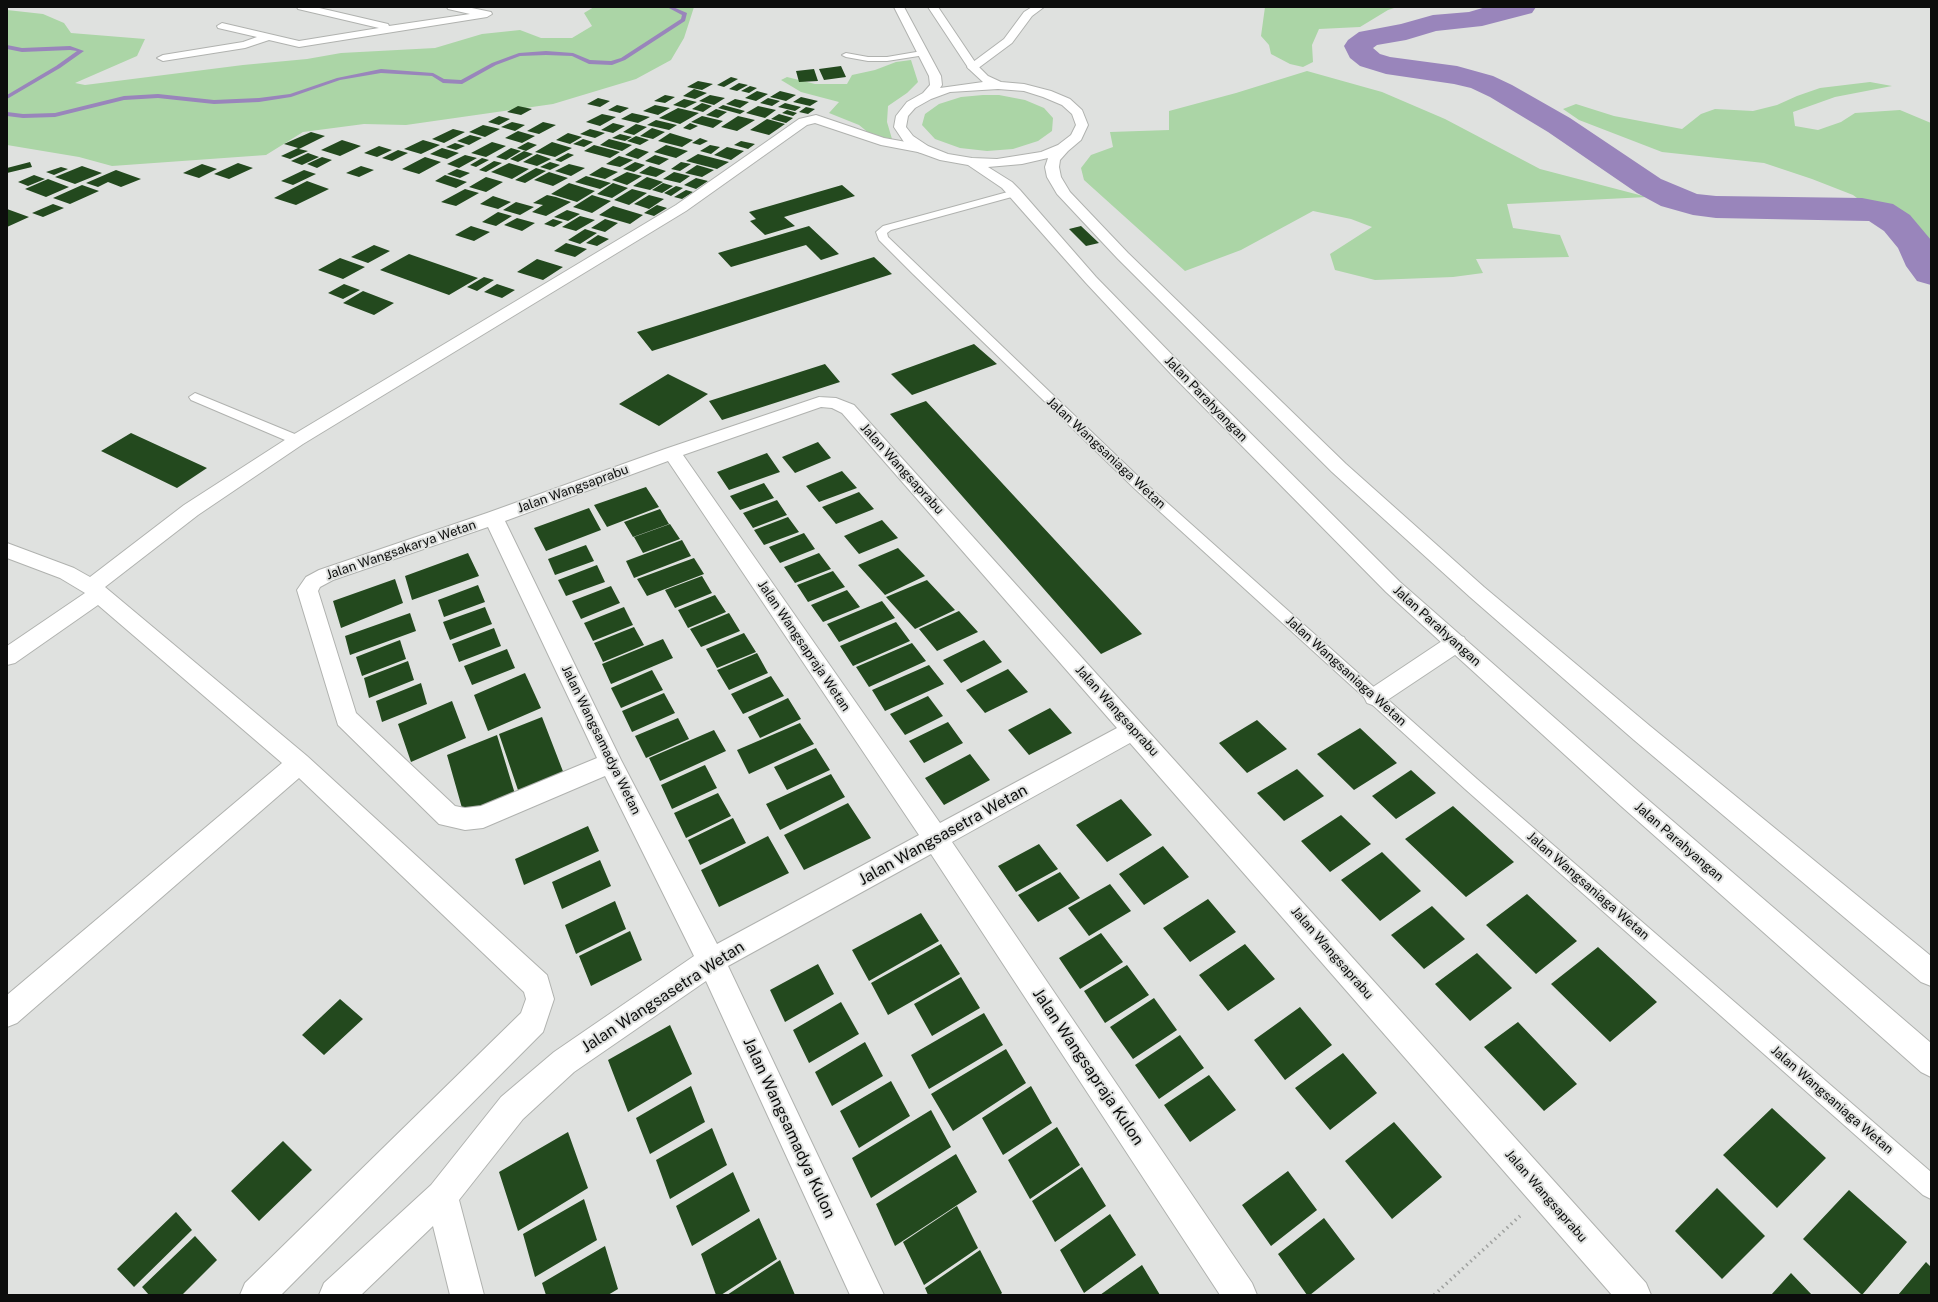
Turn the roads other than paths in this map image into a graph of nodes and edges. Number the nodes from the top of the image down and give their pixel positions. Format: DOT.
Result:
graph roads {
  1 [pos="302,7"];
  2 [pos="452,7"];
  3 [pos="899,7"];
  4 [pos="933,7"];
  5 [pos="1039,7"];
  6 [pos="222,26"];
  7 [pos="395,29"];
  8 [pos="268,37"];
  9 [pos="922,53"];
  10 [pos="846,55"];
  11 [pos="163,58"];
  12 [pos="973,68"];
  13 [pos="998,85"];
  14 [pos="927,96"];
  15 [pos="1063,148"];
  16 [pos="923,149"];
  17 [pos="972,162"];
  18 [pos="1015,193"];
  19 [pos="195,398"];
  20 [pos="297,440"];
  21 [pos="672,453"];
  22 [pos="494,518"];
  23 [pos="7,550"];
  24 [pos="95,591"];
  25 [pos="1456,643"];
  26 [pos="7,658"];
  27 [pos="1375,697"];
  28 [pos="1134,730"];
  29 [pos="299,763"];
  30 [pos="611,763"];
  31 [pos="936,839"];
  32 [pos="711,961"];
  33 [pos="1931,972"];
  34 [pos="7,1013"];
  35 [pos="1931,1062"];
  36 [pos="1931,1187"];
  37 [pos="442,1196"];
  38 [pos="257,1295"];
  39 [pos="336,1295"];
  40 [pos="467,1295"];
  41 [pos="867,1295"];
  42 [pos="1240,1295"];
  43 [pos="1634,1295"];
  1 -- 7 [label="street"];
  2 -- 7 [label="street"];
  3 -- 9 [label="street"];
  4 -- 12 [label="street"];
  5 -- 12 [label="street"];
  6 -- 8 [label="street"];
  7 -- 8 [label="street"];
  8 -- 11 [label="street"];
  9 -- 10 [label="lane"];
  9 -- 14 [label="street"];
  12 -- 13 [label="street"];
  13 -- 14 [label="street"];
  13 -- 15 [label="street"];
  14 -- 16 [label="street"];
  15 -- 17 [label="street"];
  15 -- 33 [label="street"];
  16 -- 17 [label="street"];
  16 -- 20 [label="street"];
  17 -- 18 [label="street, Jalan Parahyangan"];
  18 -- 25 [label="street, Jalan Parahyangan"];
  18 -- 27 [label="lane, Jalan Wangsaniaga Wetan"];
  19 -- 20 [label="lane"];
  20 -- 24 [label="street"];
  21 -- 22 [label="street, Jalan Wangsaprabu"];
  21 -- 28 [label="street, Jalan Wangsaprabu"];
  21 -- 31 [label="street, Jalan Wangsapraja Wetan"];
  22 -- 30 [label="street, Jalan Wangsamadya Wetan"];
  22 -- 30 [label="street, Jalan Wangsakarya Wetan"];
  23 -- 24 [label="street"];
  24 -- 26 [label="street"];
  24 -- 29 [label="street"];
  25 -- 27 [label="street"];
  25 -- 35 [label="street, Jalan Parahyangan"];
  27 -- 36 [label="lane, Jalan Wangsaniaga Wetan"];
  28 -- 31 [label="street, Jalan Wangsasetra Wetan"];
  28 -- 43 [label="street, Jalan Wangsaprabu"];
  29 -- 34 [label="street"];
  29 -- 38 [label="street"];
  30 -- 32 [label="street, Jalan Wangsamadya Wetan"];
  31 -- 32 [label="street, Jalan Wangsasetra Wetan"];
  31 -- 42 [label="street, Jalan Wangsapraja Kulon"];
  32 -- 37 [label="street, Jalan Wangsasetra Wetan"];
  32 -- 41 [label="street, Jalan Wangsamadya Kulon"];
  37 -- 39 [label="street, Jalan Wangsasetra Wetan"];
  37 -- 40 [label="street"];
}
